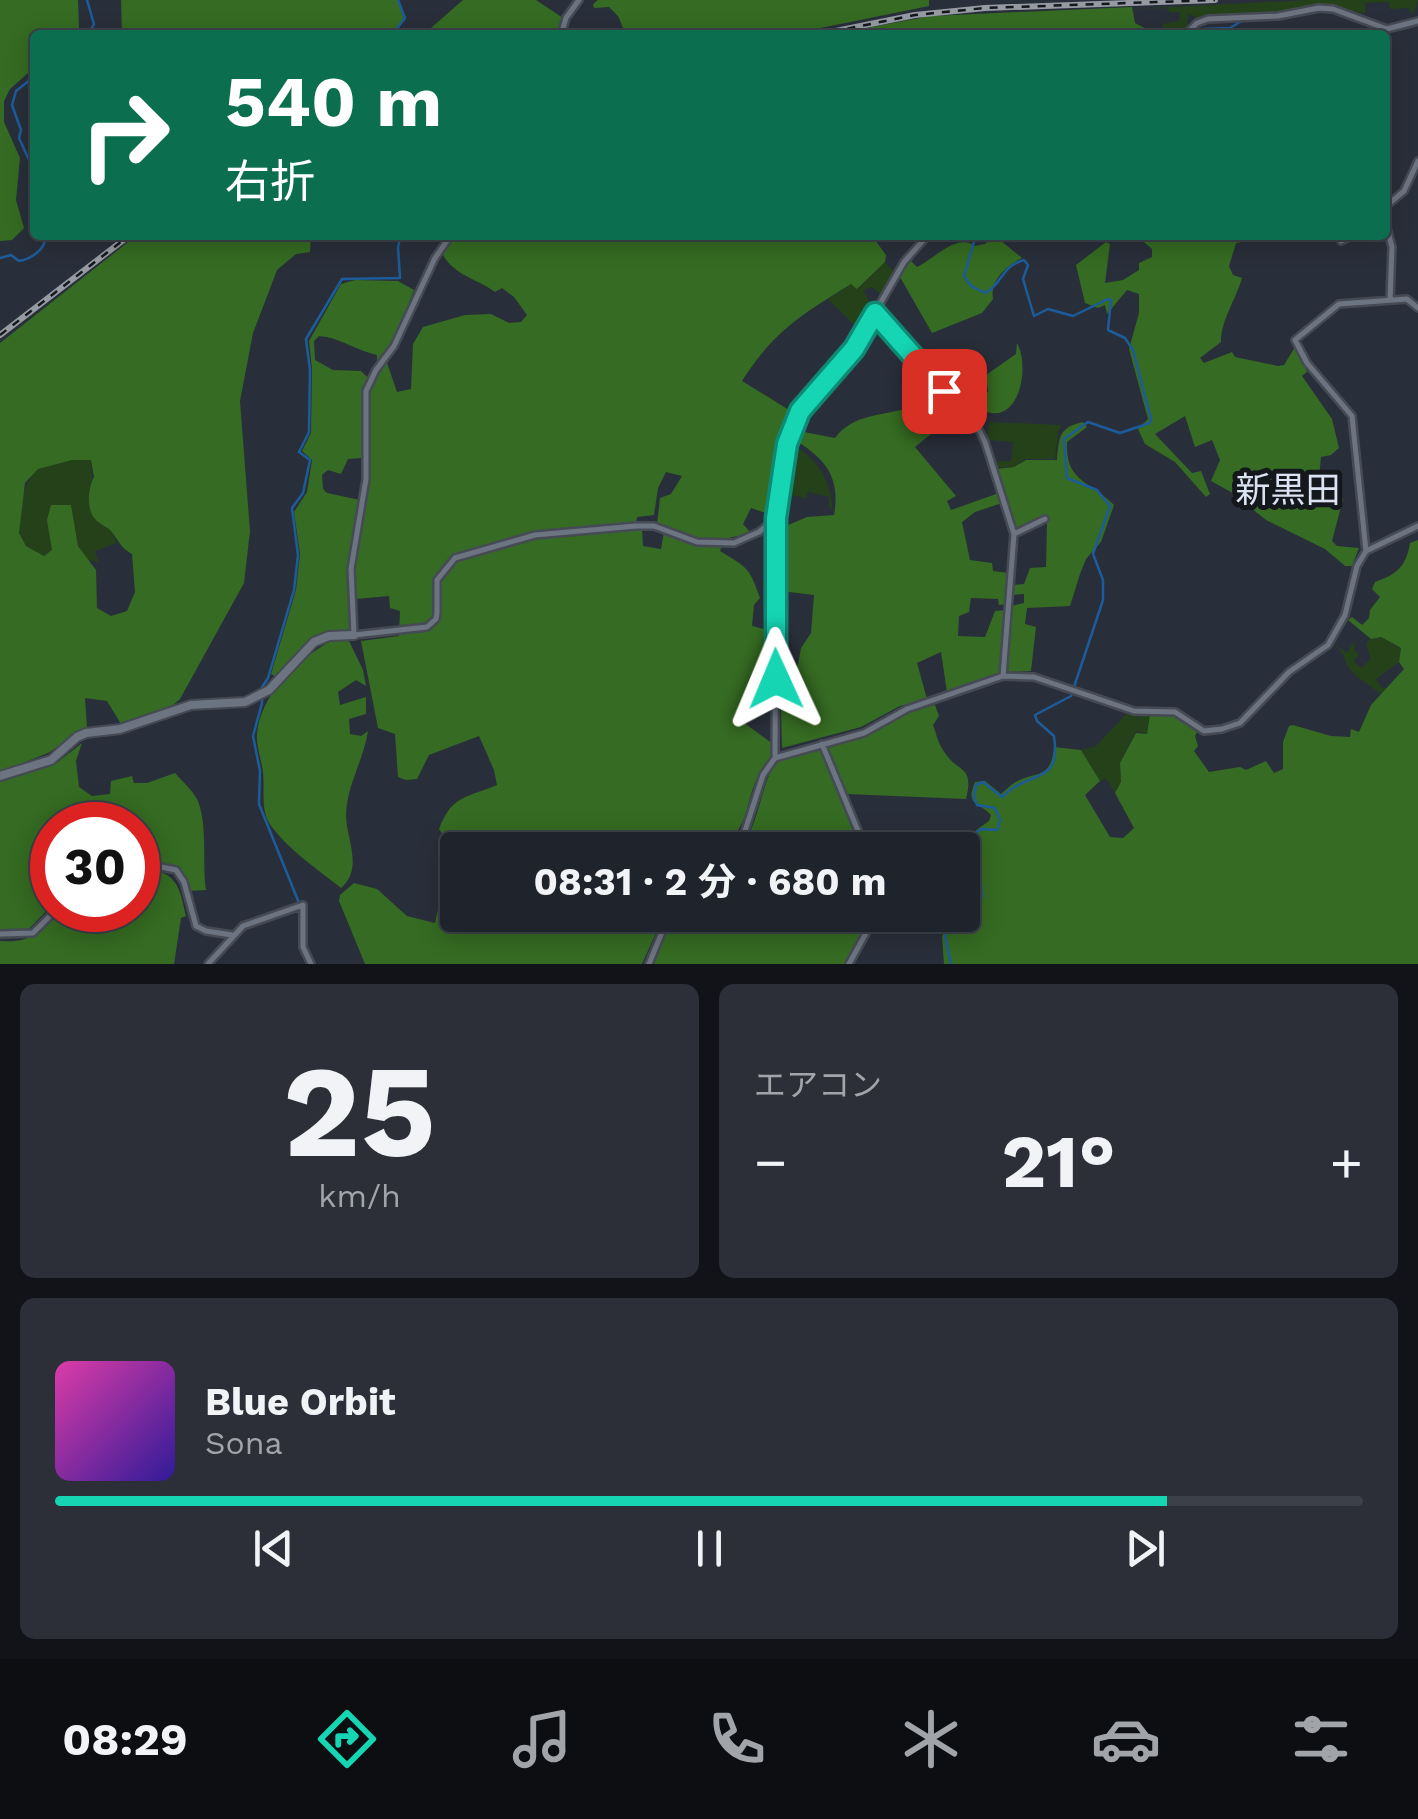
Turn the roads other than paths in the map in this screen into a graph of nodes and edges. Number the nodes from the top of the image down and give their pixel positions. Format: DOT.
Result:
graph roads {
  1 [pos="578,0"];
  2 [pos="1418,21"];
  3 [pos="562,30"];
  4 [pos="1190,30"];
  5 [pos="1418,161"];
  6 [pos="1390,203"];
  7 [pos="1390,239"];
  8 [pos="447,240"];
  9 [pos="924,240"];
  10 [pos="1390,300"];
  11 [pos="1418,308"];
  12 [pos="875,313"];
  13 [pos="776,518"];
  14 [pos="1045,519"];
  15 [pos="1418,526"];
  16 [pos="1014,534"];
  17 [pos="1366,551"];
  18 [pos="354,636"];
  19 [pos="1003,676"];
  20 [pos="822,744"];
  21 [pos="774,758"];
  22 [pos="0,776"];
  23 [pos="745,832"];
  24 [pos="859,832"];
  25 [pos="160,866"];
  26 [pos="35,932"];
  27 [pos="661,932"];
  28 [pos="867,932"];
  29 [pos="0,934"];
  30 [pos="233,935"];
  31 [pos="208,964"];
  32 [pos="311,964"];
  33 [pos="649,964"];
  34 [pos="850,964"];
  1 -- 3 [label="street"];
  2 -- 4 [label="street"];
  5 -- 6 [label="street"];
  7 -- 10 [label="street"];
  8 -- 18 [label="street"];
  9 -- 12 [label="street"];
  10 -- 11 [label="street"];
  10 -- 17 [label="street"];
  12 -- 13 [label="street"];
  12 -- 16 [label="street"];
  13 -- 18 [label="street"];
  13 -- 21 [label="street"];
  14 -- 16 [label="street"];
  15 -- 17 [label="street"];
  16 -- 19 [label="street"];
  17 -- 19 [label="street"];
  18 -- 22 [label="street"];
  19 -- 20 [label="street"];
  20 -- 21 [label="street"];
  20 -- 24 [label="street"];
  21 -- 23 [label="street"];
  25 -- 30 [label="street"];
  26 -- 29 [label="street"];
  27 -- 33 [label="street"];
  28 -- 34 [label="street"];
  30 -- 31 [label="street"];
  30 -- 32 [label="street"];
}
